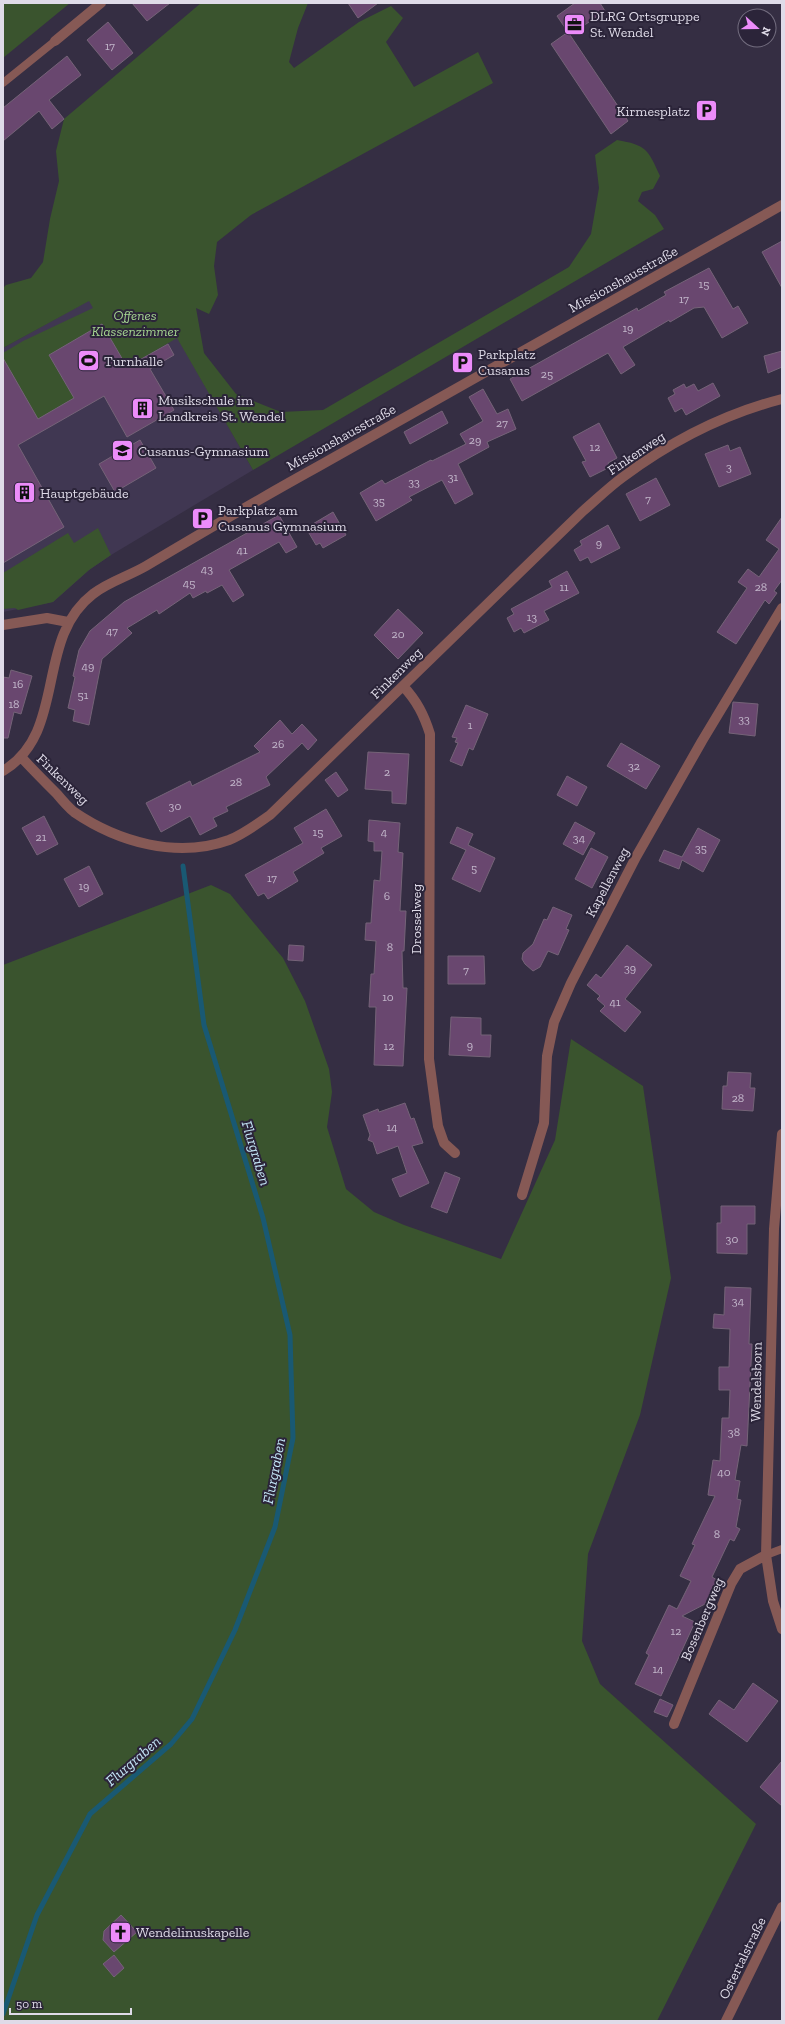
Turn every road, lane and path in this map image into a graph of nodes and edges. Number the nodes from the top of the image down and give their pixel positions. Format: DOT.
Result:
graph roads {
  1 [pos="102,3"];
  2 [pos="55,41"];
  3 [pos="3,83"];
  4 [pos="782,205"];
  5 [pos="782,399"];
  6 [pos="782,608"];
  7 [pos="68,622"];
  8 [pos="3,625"];
  9 [pos="403,686"];
  10 [pos="21,757"];
  11 [pos="3,771"];
  12 [pos="782,1134"];
  13 [pos="456,1153"];
  14 [pos="522,1195"];
  15 [pos="782,1549"];
  16 [pos="766,1555"];
  17 [pos="782,1629"];
  18 [pos="674,1724"];
  19 [pos="782,1907"];
  20 [pos="726,2021"];
  1 -- 2 [label="street"];
  2 -- 3 [label="lane"];
  4 -- 7 [label="street, Missionshausstraße"];
  5 -- 9 [label="street, Finkenweg"];
  6 -- 14 [label="street, Kapellenweg"];
  7 -- 8 [label="street"];
  7 -- 10 [label="street, Missionshausstraße"];
  9 -- 10 [label="street, Finkenweg"];
  9 -- 13 [label="street, Drosselweg"];
  10 -- 11 [label="street, Missionshausstraße"];
  12 -- 16 [label="street, Wendelsborn"];
  15 -- 16 [label="lane, Bosenbergweg"];
  16 -- 17 [label="street, Wendelsborn"];
  16 -- 18 [label="street, Bosenbergweg"];
  19 -- 20 [label="street, Ostertalstraße"];
}
